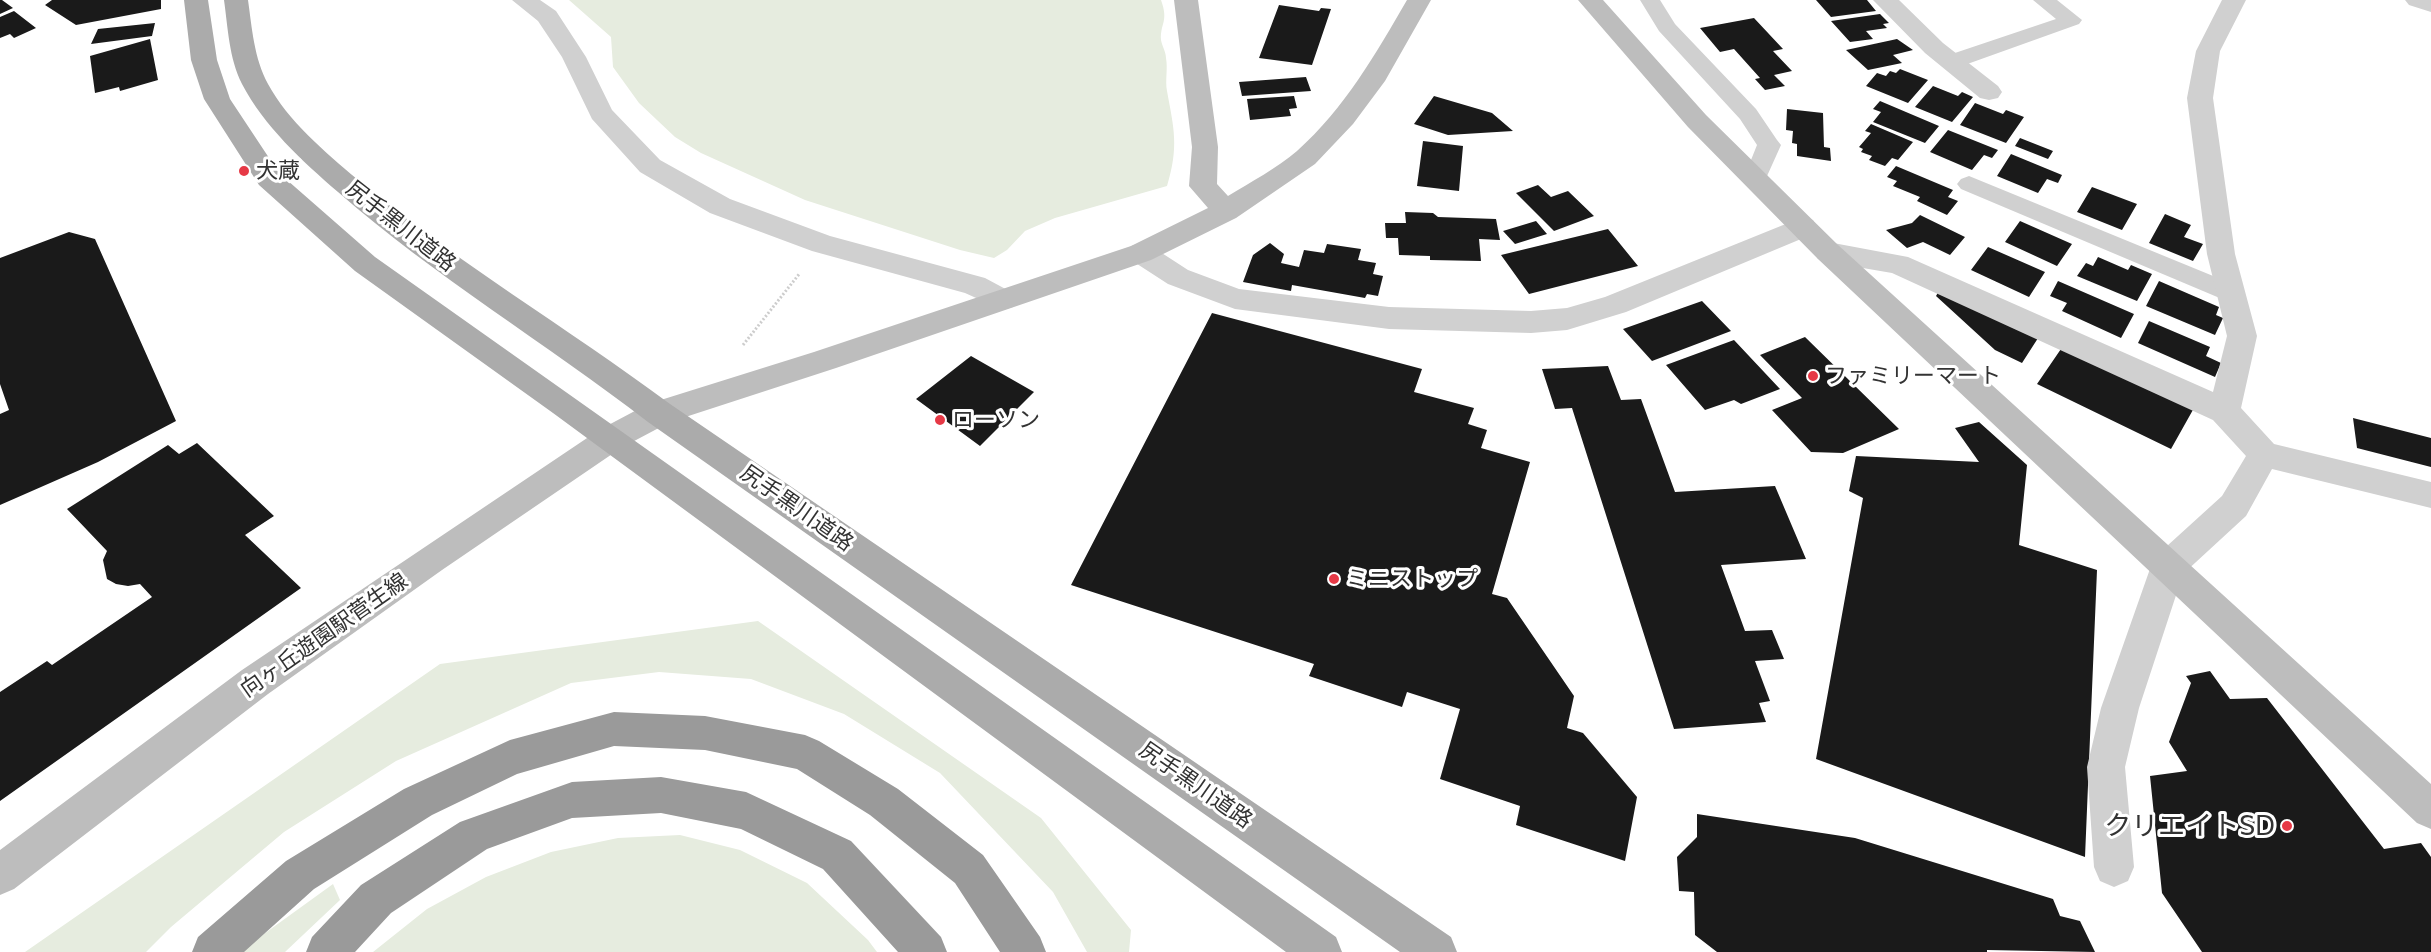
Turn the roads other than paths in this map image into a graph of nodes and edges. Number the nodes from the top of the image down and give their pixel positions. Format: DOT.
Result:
graph roads {
  1 [pos="196,0"];
  2 [pos="236,0"];
  3 [pos="524,0"];
  4 [pos="1186,0"];
  5 [pos="1419,0"];
  6 [pos="1590,0"];
  7 [pos="1650,0"];
  8 [pos="1885,0"];
  9 [pos="2043,0"];
  10 [pos="2234,0"];
  11 [pos="2417,0"];
  12 [pos="2431,5"];
  13 [pos="1951,62"];
  14 [pos="1989,92"];
  15 [pos="1755,180"];
  16 [pos="1969,184"];
  17 [pos="1226,211"];
  18 [pos="1803,227"];
  19 [pos="1828,252"];
  20 [pos="1141,253"];
  21 [pos="2231,292"];
  22 [pos="1003,300"];
  23 [pos="2224,411"];
  24 [pos="659,413"];
  25 [pos="610,440"];
  26 [pos="2264,454"];
  27 [pos="2431,495"];
  28 [pos="2168,566"];
  29 [pos="2431,810"];
  30 [pos="2114,867"];
  31 [pos="0,875"];
  32 [pos="213,952"];
  33 [pos="327,952"];
  34 [pos="926,952"];
  35 [pos="1025,952"];
  36 [pos="1321,952"];
  37 [pos="1436,952"];
  1 -- 25 [label="main road"];
  2 -- 24 [label="main road, 尻手黒川道路"];
  3 -- 22 [label="street"];
  4 -- 17 [label="street"];
  5 -- 17 [label="street, 向ヶ丘遊園駅菅生線"];
  6 -- 15 [label="street"];
  7 -- 15 [label="lane"];
  8 -- 13 [label="street"];
  9 -- 13 [label="lane"];
  10 -- 21 [label="street"];
  11 -- 12 [label="street"];
  13 -- 14 [label="street"];
  15 -- 18 [label="street"];
  16 -- 21 [label="lane"];
  17 -- 20 [label="street, 向ヶ丘遊園駅菅生線"];
  18 -- 19 [label="street"];
  18 -- 20 [label="street"];
  19 -- 23 [label="street"];
  19 -- 28 [label="street"];
  20 -- 22 [label="street, 向ヶ丘遊園駅菅生線"];
  21 -- 23 [label="street"];
  22 -- 24 [label="street, 向ヶ丘遊園駅菅生線"];
  23 -- 26 [label="street"];
  24 -- 25 [label="street, 向ヶ丘遊園駅菅生線"];
  24 -- 37 [label="main road, 尻手黒川道路"];
  25 -- 31 [label="street, 向ヶ丘遊園駅菅生線"];
  25 -- 36 [label="main road"];
  26 -- 27 [label="street"];
  26 -- 28 [label="street"];
  28 -- 29 [label="street"];
  28 -- 30 [label="street"];
  32 -- 35 [label="highway"];
  33 -- 34 [label="highway"];
}
